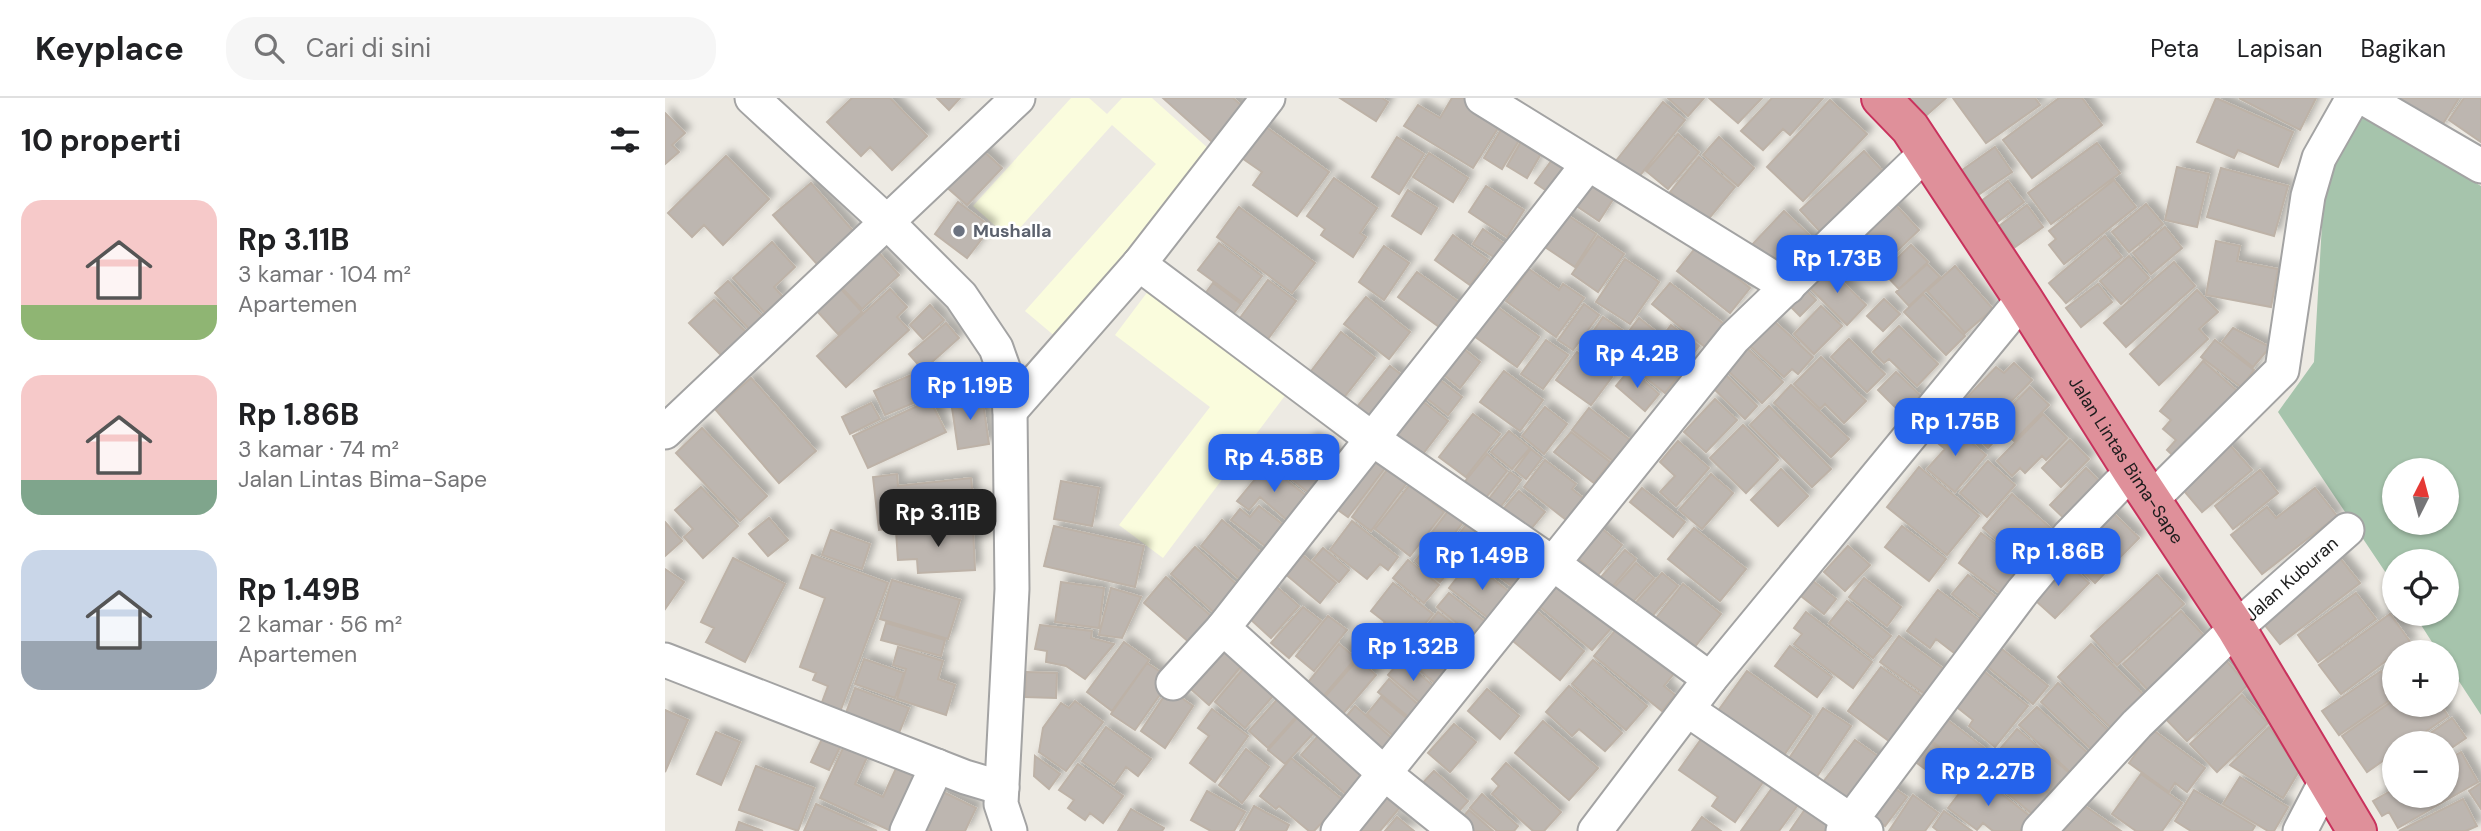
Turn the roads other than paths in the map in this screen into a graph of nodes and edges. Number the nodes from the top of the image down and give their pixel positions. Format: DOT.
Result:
graph roads {
  1 [pos="752,98"];
  2 [pos="1018,98"];
  3 [pos="1268,98"];
  4 [pos="1482,98"];
  5 [pos="1881,98"];
  6 [pos="2353,98"];
  7 [pos="2364,98"];
  8 [pos="1926,153"];
  9 [pos="1588,164"];
  10 [pos="2481,166"];
  11 [pos="887,222"];
  12 [pos="1139,264"];
  13 [pos="1788,287"];
  14 [pos="2023,299"];
  15 [pos="1010,411"];
  16 [pos="665,432"];
  17 [pos="1371,438"];
  18 [pos="2142,485"];
  19 [pos="2347,530"];
  20 [pos="1552,563"];
  21 [pos="1223,628"];
  22 [pos="2236,628"];
  23 [pos="665,660"];
  24 [pos="1710,679"];
  25 [pos="1173,683"];
  26 [pos="1688,710"];
  27 [pos="936,766"];
  28 [pos="1385,774"];
  29 [pos="2327,779"];
  30 [pos="1002,788"];
  31 [pos="1853,827"];
  32 [pos="907,831"];
  33 [pos="1010,831"];
  34 [pos="1338,831"];
  35 [pos="1456,831"];
  36 [pos="1595,831"];
  37 [pos="2039,831"];
  38 [pos="2300,831"];
  39 [pos="2357,831"];
  1 -- 11 [label="street"];
  2 -- 11 [label="street"];
  3 -- 12 [label="street"];
  4 -- 9 [label="street"];
  5 -- 8 [label="highway, Jalan Lintas Bima-Sape"];
  6 -- 18 [label="street"];
  7 -- 10 [label="street"];
  8 -- 13 [label="street"];
  8 -- 14 [label="highway, Jalan Lintas Bima-Sape"];
  9 -- 13 [label="street"];
  9 -- 17 [label="street"];
  11 -- 15 [label="street"];
  11 -- 16 [label="street"];
  12 -- 15 [label="street"];
  12 -- 17 [label="street"];
  13 -- 20 [label="street"];
  14 -- 18 [label="highway, Jalan Lintas Bima-Sape"];
  14 -- 24 [label="street"];
  15 -- 30 [label="street"];
  17 -- 20 [label="street"];
  17 -- 21 [label="street"];
  18 -- 22 [label="highway, Jalan Lintas Bima-Sape"];
  18 -- 31 [label="street"];
  19 -- 22 [label="street, Jalan Kuburan"];
  20 -- 24 [label="street"];
  20 -- 28 [label="street"];
  21 -- 25 [label="street"];
  21 -- 28 [label="street"];
  22 -- 29 [label="highway, Jalan Lintas Bima-Sape"];
  22 -- 37 [label="street, Jalan Kuburan"];
  23 -- 27 [label="street"];
  24 -- 26 [label="street"];
  26 -- 31 [label="street"];
  26 -- 36 [label="street"];
  27 -- 30 [label="street"];
  27 -- 32 [label="street"];
  28 -- 34 [label="street"];
  28 -- 35 [label="street"];
  29 -- 38 [label="street"];
  29 -- 39 [label="highway, Jalan Lintas Bima-Sape"];
  30 -- 33 [label="street"];
}
